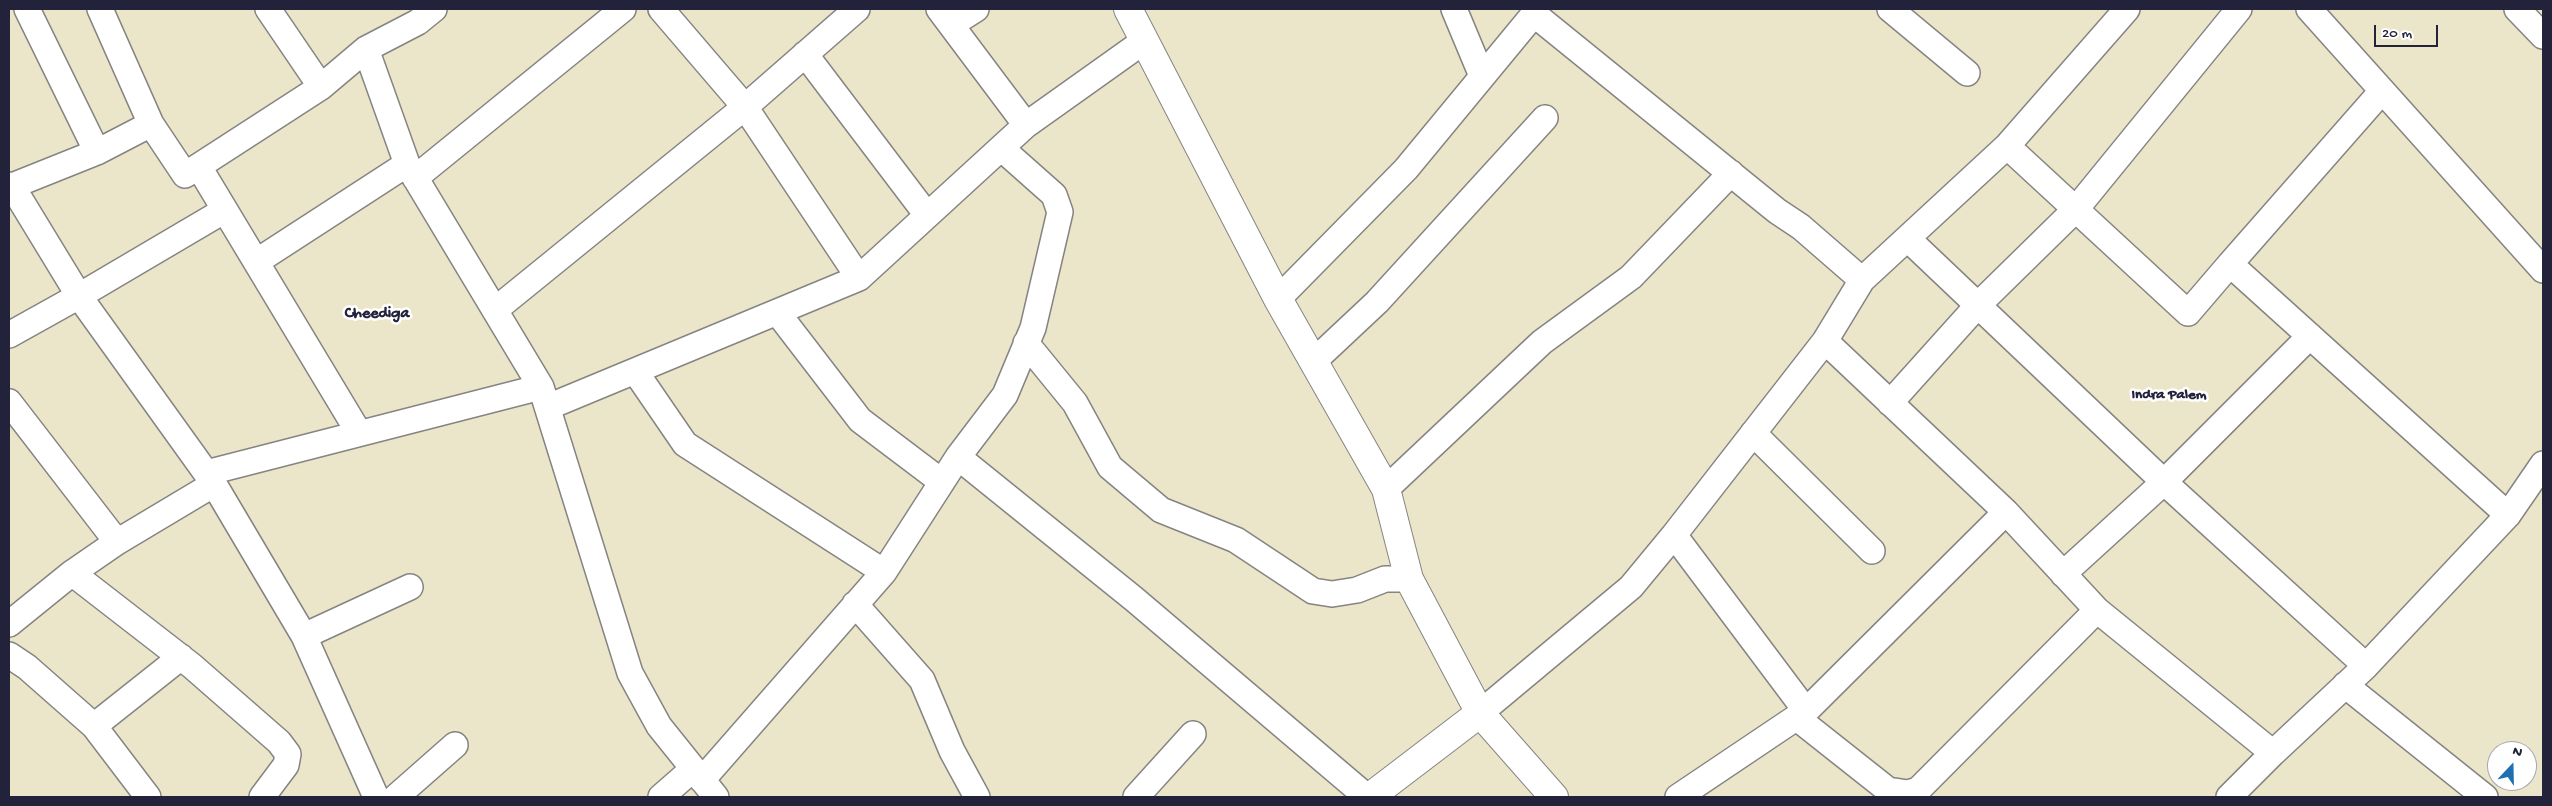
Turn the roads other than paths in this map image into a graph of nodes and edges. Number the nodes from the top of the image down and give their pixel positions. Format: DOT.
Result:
graph roads {
  1 [pos="27,9"];
  2 [pos="100,9"];
  3 [pos="268,9"];
  4 [pos="623,9"];
  5 [pos="661,9"];
  6 [pos="857,9"];
  7 [pos="976,9"];
  8 [pos="1128,9"];
  9 [pos="1454,9"];
  10 [pos="2127,9"];
  11 [pos="2239,9"];
  12 [pos="2309,9"];
  13 [pos="2517,9"];
  14 [pos="1536,11"];
  15 [pos="420,13"];
  16 [pos="1907,14"];
  17 [pos="945,17"];
  18 [pos="2543,36"];
  19 [pos="1144,42"];
  20 [pos="366,49"];
  21 [pos="805,54"];
  22 [pos="1967,73"];
  23 [pos="1482,76"];
  24 [pos="321,87"];
  25 [pos="2382,91"];
  26 [pos="744,107"];
  27 [pos="1545,118"];
  28 [pos="151,124"];
  29 [pos="1026,125"];
  30 [pos="2007,146"];
  31 [pos="1001,148"];
  32 [pos="97,152"];
  33 [pos="199,167"];
  34 [pos="411,171"];
  35 [pos="1731,173"];
  36 [pos="10,186"];
  37 [pos="2076,209"];
  38 [pos="225,210"];
  39 [pos="927,216"];
  40 [pos="1908,239"];
  41 [pos="256,262"];
  42 [pos="2230,264"];
  43 [pos="2543,270"];
  44 [pos="859,278"];
  45 [pos="1862,280"];
  46 [pos="79,296"];
  47 [pos="1278,299"];
  48 [pos="1978,305"];
  49 [pos="495,310"];
  50 [pos="777,312"];
  51 [pos="9,335"];
  52 [pos="2310,336"];
  53 [pos="1825,341"];
  54 [pos="1026,343"];
  55 [pos="1314,362"];
  56 [pos="635,371"];
  57 [pos="544,397"];
  58 [pos="1890,402"];
  59 [pos="10,405"];
  60 [pos="359,433"];
  61 [pos="1753,433"];
  62 [pos="958,457"];
  63 [pos="2543,464"];
  64 [pos="210,478"];
  65 [pos="942,482"];
  66 [pos="2164,482"];
  67 [pos="1386,489"];
  68 [pos="2006,512"];
  69 [pos="2508,515"];
  70 [pos="1674,535"];
  71 [pos="117,542"];
  72 [pos="1872,550"];
  73 [pos="884,572"];
  74 [pos="72,573"];
  75 [pos="2063,574"];
  76 [pos="1409,579"];
  77 [pos="410,587"];
  78 [pos="855,604"];
  79 [pos="2098,610"];
  80 [pos="9,624"];
  81 [pos="304,636"];
  82 [pos="9,655"];
  83 [pos="181,657"];
  84 [pos="2366,666"];
  85 [pos="2345,685"];
  86 [pos="1480,713"];
  87 [pos="1802,714"];
  88 [pos="94,726"];
  89 [pos="1192,734"];
  90 [pos="455,745"];
  91 [pos="2273,753"];
  92 [pos="704,782"];
  93 [pos="424,787"];
  94 [pos="142,796"];
  95 [pos="262,797"];
  96 [pos="376,797"];
  97 [pos="396,797"];
  98 [pos="662,797"];
  99 [pos="976,797"];
  100 [pos="1136,797"];
  101 [pos="1369,797"];
  102 [pos="1554,797"];
  103 [pos="1678,797"];
  104 [pos="2229,797"];
  105 [pos="2485,797"];
  1 -- 32 [label="street"];
  2 -- 28 [label="street"];
  3 -- 24 [label="street"];
  4 -- 34 [label="street"];
  5 -- 26 [label="street"];
  6 -- 21 [label="street"];
  7 -- 17 [label="street"];
  8 -- 19 [label="street"];
  9 -- 23 [label="street"];
  10 -- 30 [label="street"];
  11 -- 37 [label="street"];
  12 -- 25 [label="street"];
  13 -- 18 [label="street"];
  14 -- 23 [label="street"];
  14 -- 35 [label="street"];
  15 -- 20 [label="street"];
  16 -- 22 [label="street"];
  17 -- 29 [label="street"];
  19 -- 29 [label="street"];
  19 -- 47 [label="street"];
  20 -- 24 [label="street"];
  20 -- 34 [label="street"];
  21 -- 26 [label="street"];
  21 -- 39 [label="street"];
  23 -- 47 [label="street"];
  24 -- 33 [label="street"];
  25 -- 42 [label="street"];
  25 -- 43 [label="street"];
  26 -- 44 [label="street"];
  26 -- 49 [label="street"];
  27 -- 55 [label="street"];
  28 -- 32 [label="street"];
  28 -- 33 [label="street"];
  29 -- 31 [label="street"];
  30 -- 37 [label="street"];
  30 -- 40 [label="street"];
  31 -- 39 [label="street"];
  31 -- 54 [label="street"];
  32 -- 36 [label="street"];
  33 -- 38 [label="street"];
  34 -- 41 [label="street"];
  34 -- 49 [label="street"];
  35 -- 45 [label="street"];
  35 -- 67 [label="street"];
  36 -- 46 [label="street"];
  37 -- 42 [label="street"];
  37 -- 48 [label="street"];
  38 -- 41 [label="street"];
  38 -- 46 [label="street"];
  39 -- 44 [label="street"];
  40 -- 45 [label="street"];
  40 -- 48 [label="street"];
  41 -- 60 [label="street"];
  42 -- 52 [label="street"];
  44 -- 50 [label="street"];
  45 -- 53 [label="street"];
  46 -- 51 [label="street"];
  46 -- 64 [label="street"];
  47 -- 55 [label="street"];
  48 -- 58 [label="street"];
  48 -- 66 [label="street"];
  49 -- 57 [label="street"];
  50 -- 56 [label="street"];
  50 -- 65 [label="street"];
  52 -- 66 [label="street"];
  52 -- 69 [label="street"];
  53 -- 58 [label="street"];
  53 -- 61 [label="street"];
  54 -- 62 [label="street"];
  54 -- 76 [label="street"];
  55 -- 67 [label="street"];
  56 -- 57 [label="street"];
  56 -- 73 [label="street"];
  57 -- 60 [label="street"];
  57 -- 92 [label="street"];
  58 -- 68 [label="street"];
  59 -- 71 [label="street"];
  60 -- 64 [label="street"];
  61 -- 70 [label="street"];
  61 -- 72 [label="street"];
  62 -- 65 [label="street"];
  62 -- 101 [label="street"];
  63 -- 69 [label="street"];
  64 -- 71 [label="street"];
  64 -- 81 [label="street"];
  65 -- 73 [label="street"];
  66 -- 75 [label="street"];
  66 -- 84 [label="street"];
  67 -- 76 [label="street"];
  68 -- 75 [label="street"];
  68 -- 87 [label="street"];
  69 -- 84 [label="street"];
  70 -- 86 [label="street"];
  70 -- 87 [label="street"];
  71 -- 74 [label="street"];
  73 -- 78 [label="street"];
  74 -- 80 [label="street"];
  74 -- 83 [label="street"];
  75 -- 79 [label="street"];
  76 -- 86 [label="street"];
  77 -- 81 [label="street"];
  78 -- 92 [label="street"];
  78 -- 99 [label="street"];
  79 -- 87 [label="street"];
  79 -- 91 [label="street"];
  81 -- 96 [label="street"];
  82 -- 88 [label="street"];
  83 -- 88 [label="street"];
  83 -- 95 [label="street"];
  84 -- 85 [label="street"];
  85 -- 91 [label="street"];
  85 -- 105 [label="street"];
  86 -- 101 [label="street"];
  86 -- 102 [label="street"];
  87 -- 103 [label="street"];
  88 -- 94 [label="street"];
  89 -- 100 [label="street"];
  90 -- 93 [label="street"];
  91 -- 104 [label="street"];
  92 -- 98 [label="street"];
  93 -- 97 [label="street"];
}
